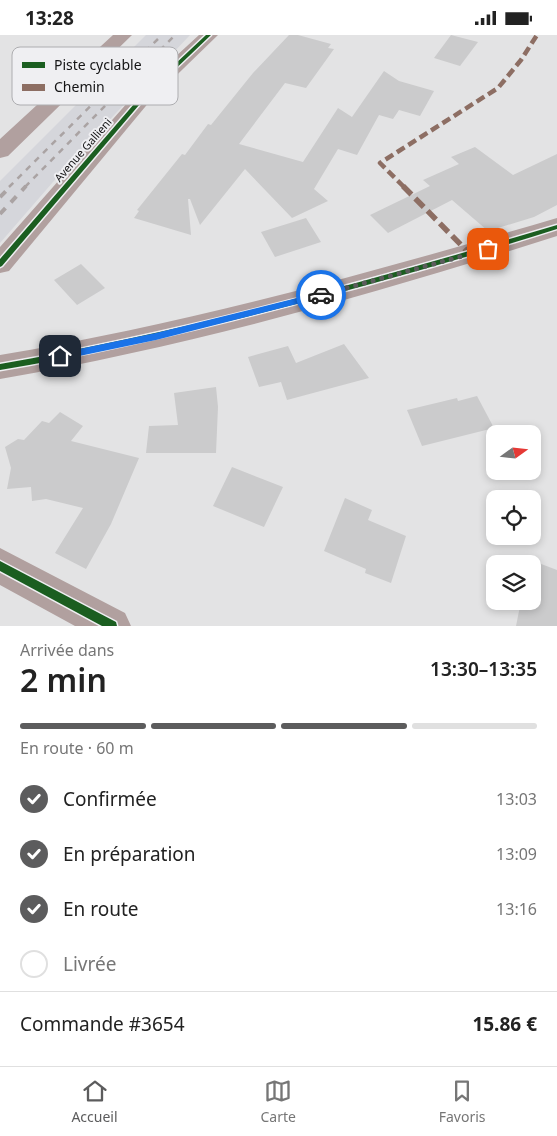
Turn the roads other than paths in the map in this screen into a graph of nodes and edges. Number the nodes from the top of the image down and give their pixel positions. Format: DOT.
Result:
graph roads {
  1 [pos="123,35"];
  2 [pos="209,35"];
  3 [pos="110,47"];
  4 [pos="178,65"];
  5 [pos="49,105"];
  6 [pos="137,105"];
  7 [pos="0,151"];
  8 [pos="557,227"];
  9 [pos="0,264"];
  10 [pos="0,367"];
  11 [pos="0,566"];
  12 [pos="112,626"];
  1 -- 3 [label="street"];
  2 -- 4 [label="street, Avenue Gallieni"];
  5 -- 7 [label="street"];
  6 -- 9 [label="street, Avenue Gallieni"];
  8 -- 10 [label="street"];
  11 -- 12 [label="street"];
}
